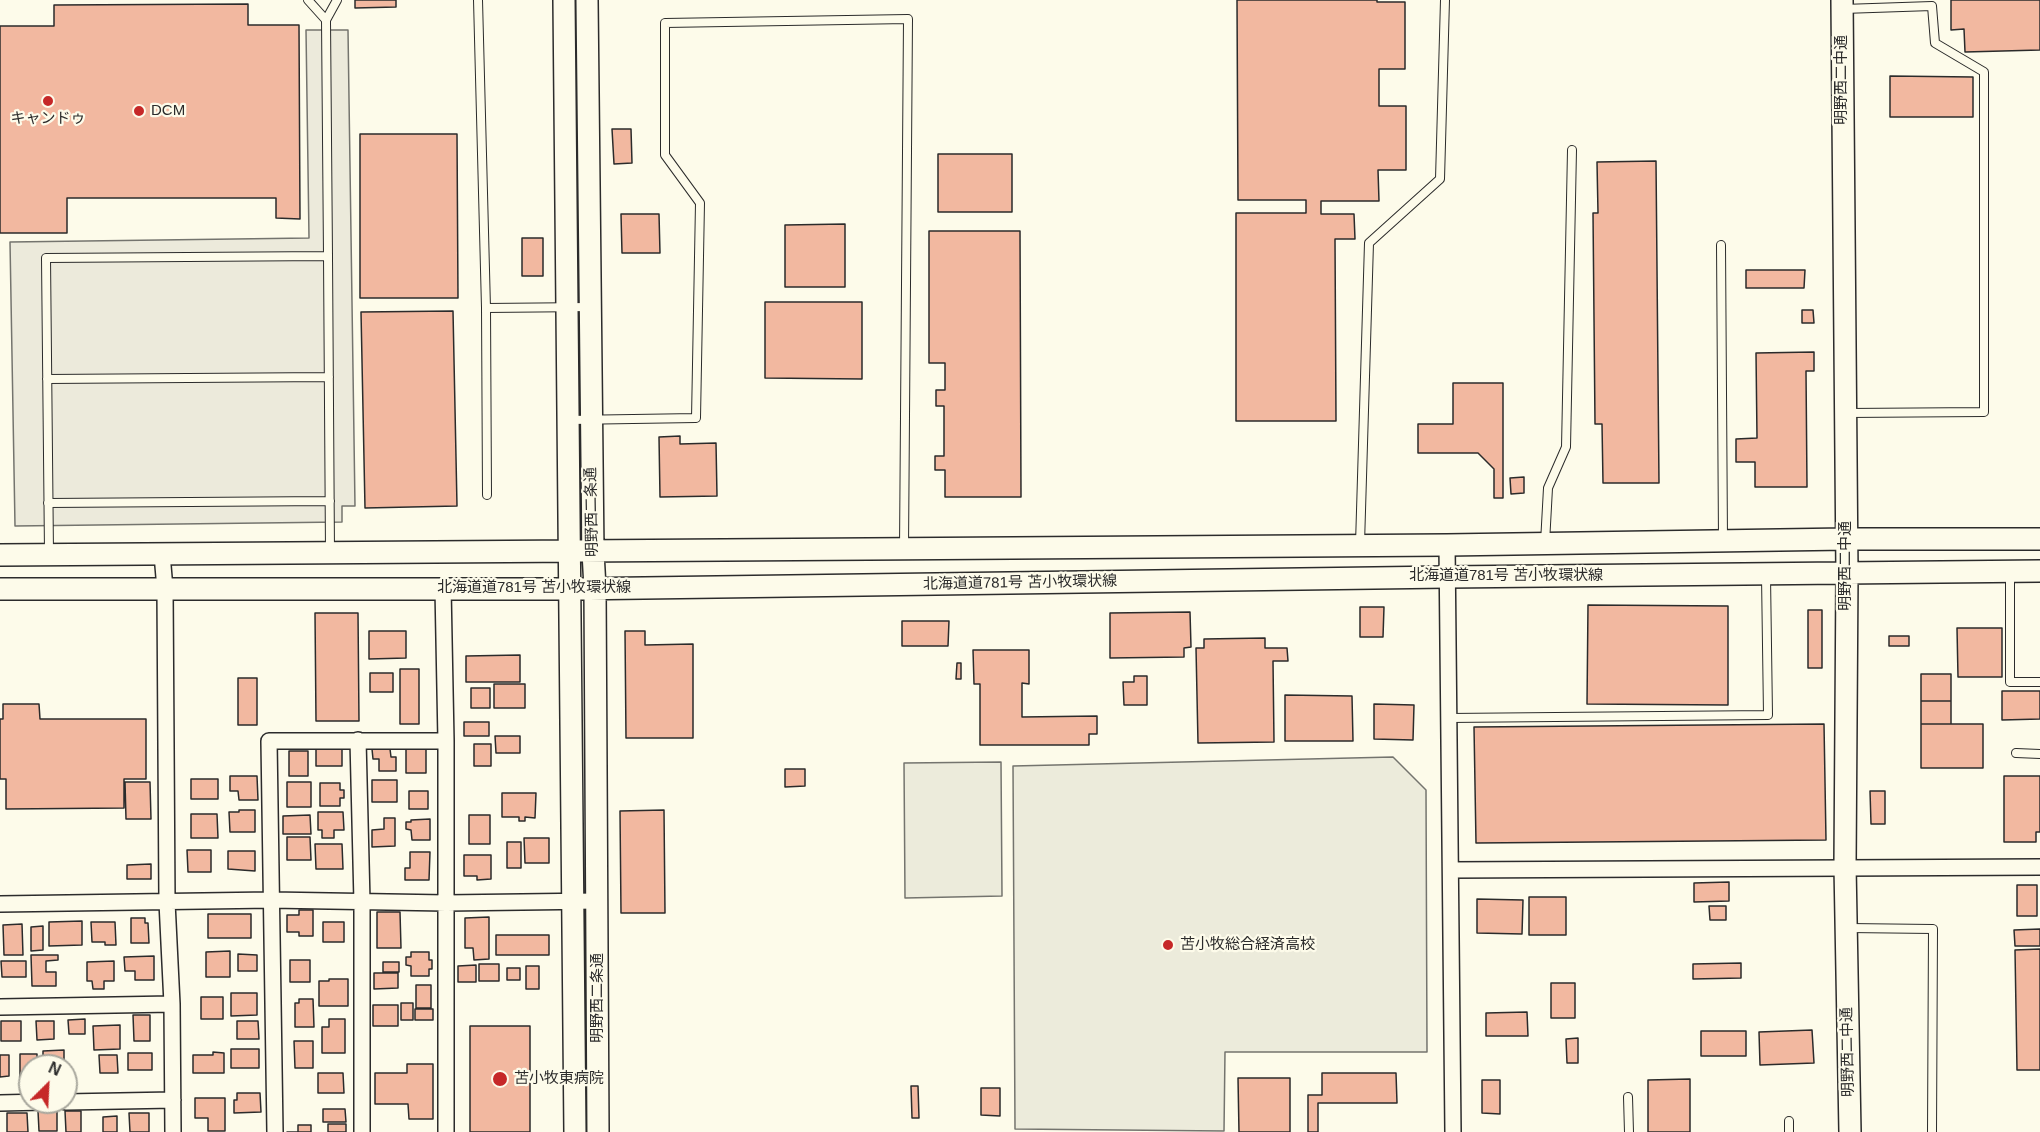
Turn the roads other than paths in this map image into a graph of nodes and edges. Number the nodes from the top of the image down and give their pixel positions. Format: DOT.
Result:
graph roads {
  1 [pos="308,0"];
  2 [pos="337,0"];
  3 [pos="478,0"];
  4 [pos="564,0"];
  5 [pos="587,0"];
  6 [pos="1445,0"];
  7 [pos="1842,5"];
  8 [pos="326,20"];
  9 [pos="1572,150"];
  10 [pos="1721,244"];
  11 [pos="328,256"];
  12 [pos="567,307"];
  13 [pos="590,307"];
  14 [pos="486,308"];
  15 [pos="329,377"];
  16 [pos="47,379"];
  17 [pos="1845,413"];
  18 [pos="568,420"];
  19 [pos="591,420"];
  20 [pos="486,495"];
  21 [pos="330,501"];
  22 [pos="48,503"];
  23 [pos="1846,539"];
  24 [pos="2040,539"];
  25 [pos="1723,541"];
  26 [pos="1545,544"];
  27 [pos="1447,545"];
  28 [pos="1360,546"];
  29 [pos="904,549"];
  30 [pos="570,552"];
  31 [pos="592,552"];
  32 [pos="330,553"];
  33 [pos="162,554"];
  34 [pos="0,555"];
  35 [pos="49,555"];
  36 [pos="2010,572"];
  37 [pos="2040,572"];
  38 [pos="1846,573"];
  39 [pos="1766,575"];
  40 [pos="1447,577"];
  41 [pos="443,588"];
  42 [pos="595,588"];
  43 [pos="0,589"];
  44 [pos="165,589"];
  45 [pos="571,589"];
  46 [pos="2040,682"];
  47 [pos="1449,718"];
  48 [pos="358,740"];
  49 [pos="446,741"];
  50 [pos="2016,753"];
  51 [pos="2040,754"];
  52 [pos="1845,866"];
  53 [pos="2040,867"];
  54 [pos="1451,870"];
  55 [pos="271,900"];
  56 [pos="573,901"];
  57 [pos="598,901"];
  58 [pos="166,902"];
  59 [pos="362,902"];
  60 [pos="446,903"];
  61 [pos="0,904"];
  62 [pos="1846,928"];
  63 [pos="172,1004"];
  64 [pos="0,1008"];
  65 [pos="1628,1097"];
  66 [pos="173,1100"];
  67 [pos="78,1102"];
  68 [pos="0,1103"];
  69 [pos="18,1103"];
  70 [pos="1789,1121"];
  71 [pos="172,1132"];
  72 [pos="275,1132"];
  73 [pos="362,1132"];
  74 [pos="446,1132"];
  75 [pos="575,1132"];
  76 [pos="598,1132"];
  77 [pos="1453,1132"];
  78 [pos="1629,1132"];
  79 [pos="1789,1132"];
  80 [pos="1850,1132"];
  81 [pos="1932,1132"];
  1 -- 8 [label="lane"];
  2 -- 8 [label="lane"];
  3 -- 14 [label="lane"];
  4 -- 12 [label="main road, 明野西二条通"];
  5 -- 13 [label="main road, 明野西二条通"];
  6 -- 28 [label="lane"];
  7 -- 17 [label="main road, 明野西二中通"];
  7 -- 17 [label="lane"];
  8 -- 11 [label="lane"];
  9 -- 26 [label="lane"];
  10 -- 25 [label="lane"];
  11 -- 15 [label="lane"];
  11 -- 16 [label="lane"];
  12 -- 13 [label="lane"];
  12 -- 14 [label="lane"];
  12 -- 18 [label="main road, 明野西二条通"];
  13 -- 19 [label="main road, 明野西二条通"];
  14 -- 20 [label="lane"];
  15 -- 16 [label="lane"];
  15 -- 21 [label="lane"];
  16 -- 22 [label="lane"];
  17 -- 23 [label="main road, 明野西二中通"];
  18 -- 19 [label="lane"];
  18 -- 30 [label="main road, 明野西二条通"];
  19 -- 29 [label="lane"];
  19 -- 31 [label="main road, 明野西二条通"];
  21 -- 22 [label="lane"];
  21 -- 32 [label="lane"];
  22 -- 35 [label="lane"];
  23 -- 24 [label="main road, 北海道道781号 苫小牧環状線"];
  23 -- 25 [label="main road, 北海道道781号 苫小牧環状線"];
  23 -- 38 [label="main road, 明野西二中通"];
  25 -- 26 [label="main road, 北海道道781号 苫小牧環状線"];
  26 -- 27 [label="main road, 北海道道781号 苫小牧環状線"];
  27 -- 28 [label="main road, 北海道道781号 苫小牧環状線"];
  27 -- 40 [label="street"];
  28 -- 29 [label="main road, 北海道道781号 苫小牧環状線"];
  29 -- 31 [label="main road, 北海道道781号 苫小牧環状線"];
  30 -- 31 [label="main road, 北海道道781号 苫小牧環状線"];
  30 -- 32 [label="main road, 北海道道781号 苫小牧環状線"];
  30 -- 45 [label="main road, 明野西二条通"];
  31 -- 42 [label="main road, 明野西二条通"];
  32 -- 33 [label="main road, 北海道道781号 苫小牧環状線"];
  33 -- 35 [label="main road, 北海道道781号 苫小牧環状線"];
  33 -- 44 [label="street"];
  34 -- 35 [label="main road, 北海道道781号 苫小牧環状線"];
  36 -- 37 [label="main road, 北海道道781号 苫小牧環状線"];
  36 -- 38 [label="main road, 北海道道781号 苫小牧環状線"];
  36 -- 46 [label="lane"];
  38 -- 39 [label="main road, 北海道道781号 苫小牧環状線"];
  38 -- 52 [label="main road, 明野西二中通"];
  39 -- 40 [label="main road, 北海道道781号 苫小牧環状線"];
  39 -- 47 [label="lane"];
  40 -- 42 [label="main road, 北海道道781号 苫小牧環状線"];
  40 -- 47 [label="street"];
  41 -- 44 [label="main road, 北海道道781号 苫小牧環状線"];
  41 -- 45 [label="main road, 北海道道781号 苫小牧環状線"];
  41 -- 49 [label="street"];
  42 -- 45 [label="main road, 北海道道781号 苫小牧環状線"];
  42 -- 57 [label="main road, 明野西二条通"];
  43 -- 44 [label="main road, 北海道道781号 苫小牧環状線"];
  44 -- 58 [label="street"];
  45 -- 56 [label="main road, 明野西二条通"];
  47 -- 54 [label="street"];
  48 -- 49 [label="street"];
  48 -- 55 [label="street"];
  48 -- 59 [label="street"];
  49 -- 60 [label="street"];
  50 -- 51 [label="lane"];
  52 -- 53 [label="street"];
  52 -- 54 [label="street"];
  52 -- 62 [label="main road, 明野西二中通"];
  54 -- 77 [label="street"];
  55 -- 58 [label="street"];
  55 -- 59 [label="street"];
  55 -- 72 [label="street"];
  56 -- 57 [label="street"];
  56 -- 60 [label="street"];
  56 -- 75 [label="main road, 明野西二条通"];
  57 -- 76 [label="main road, 明野西二条通"];
  58 -- 61 [label="street"];
  58 -- 63 [label="street"];
  59 -- 60 [label="street"];
  59 -- 73 [label="street"];
  60 -- 74 [label="street"];
  62 -- 80 [label="main road, 明野西二中通"];
  62 -- 81 [label="lane"];
  63 -- 64 [label="street"];
  63 -- 66 [label="street"];
  65 -- 78 [label="lane"];
  66 -- 67 [label="street"];
  66 -- 71 [label="street"];
  68 -- 69 [label="street"];
  70 -- 79 [label="lane"];
}
